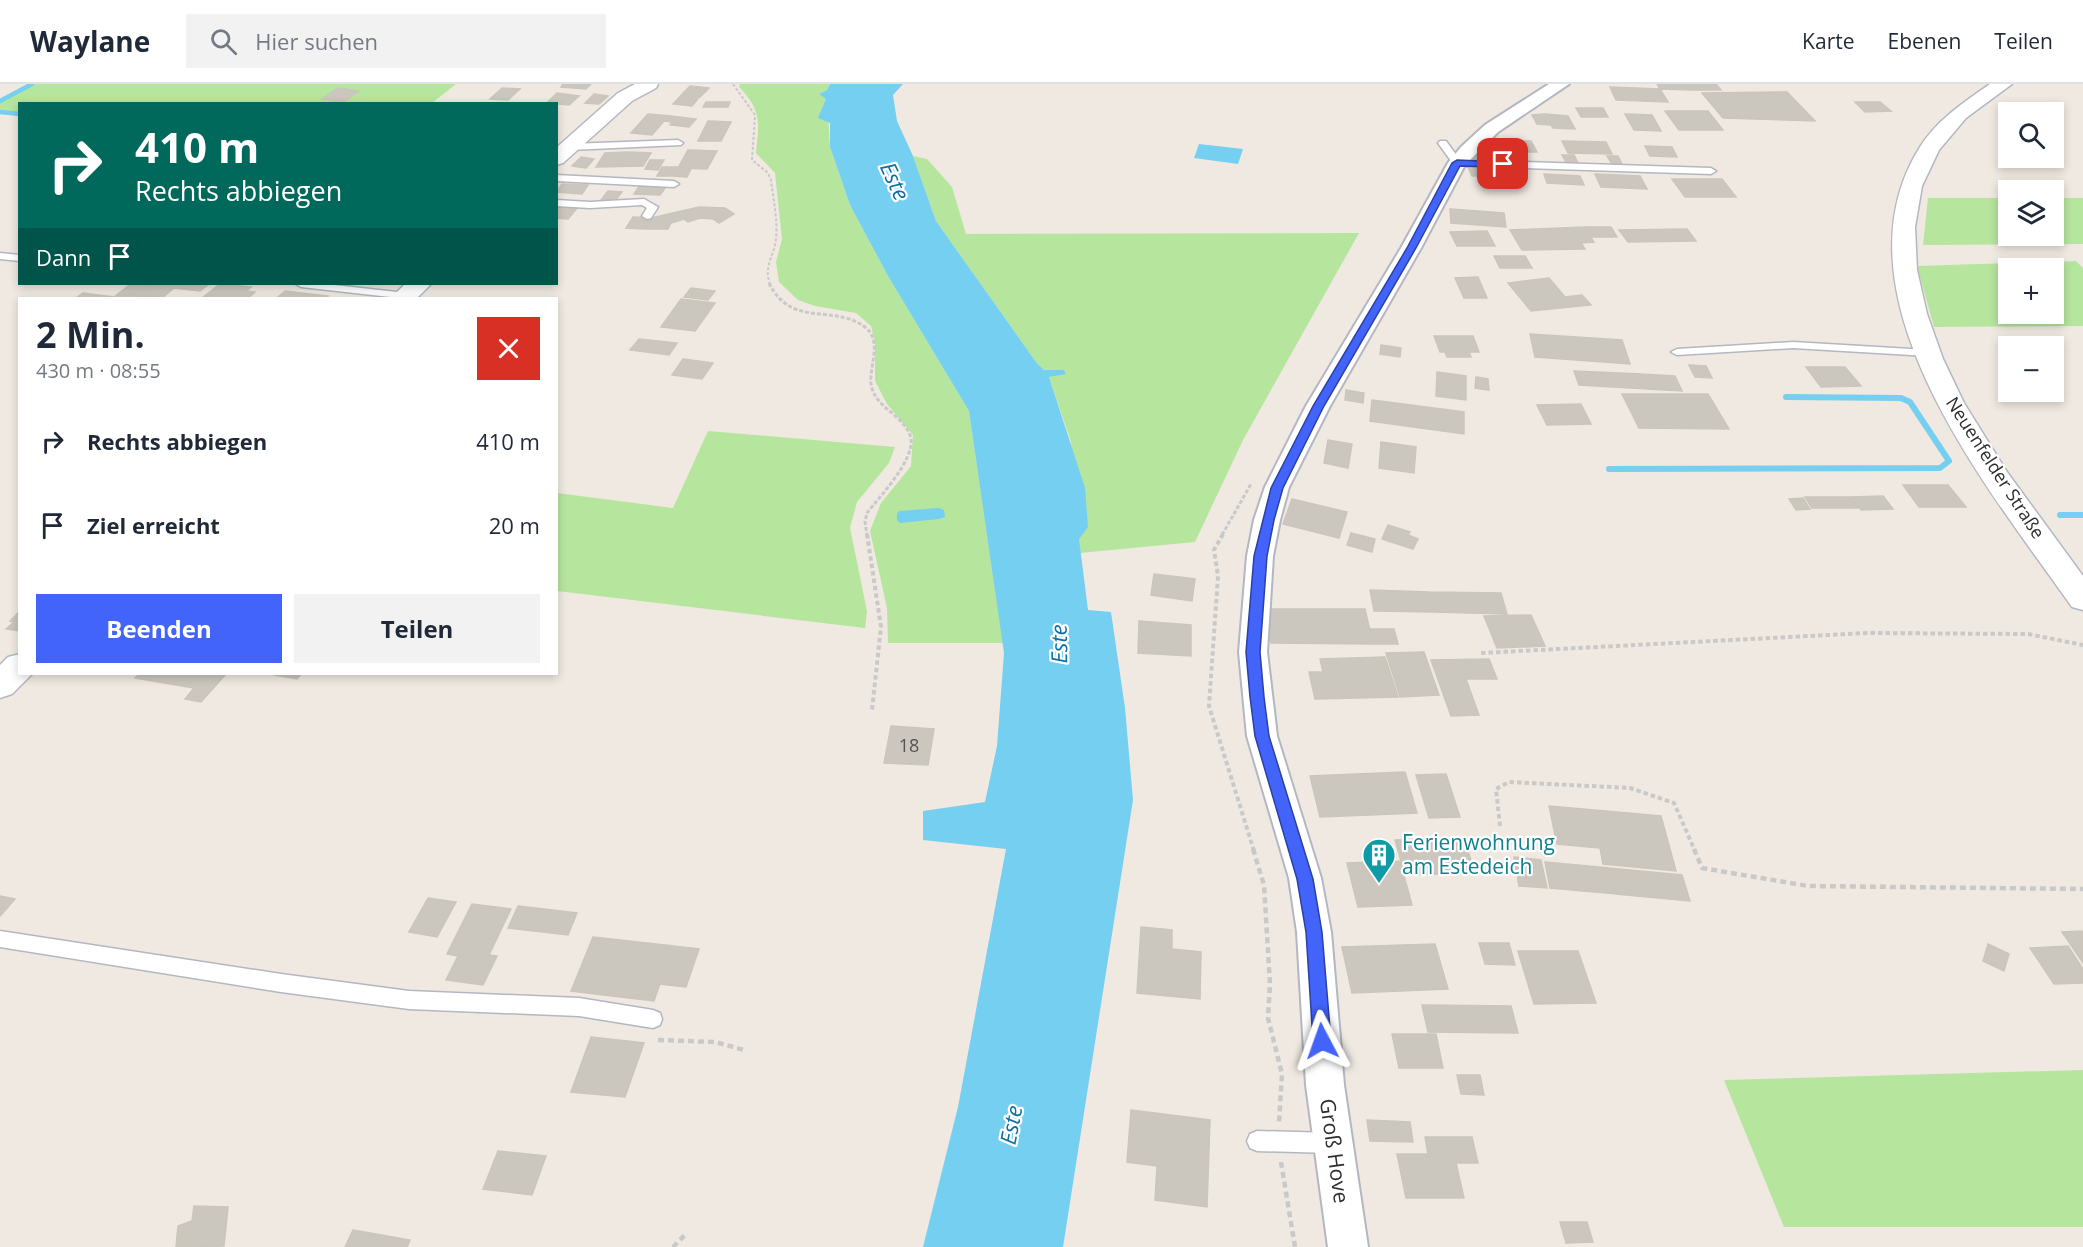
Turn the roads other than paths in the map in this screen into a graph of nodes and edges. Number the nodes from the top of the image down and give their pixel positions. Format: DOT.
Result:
graph roads {
  1 [pos="649,84"];
  2 [pos="1561,84"];
  3 [pos="2003,84"];
  4 [pos="678,143"];
  5 [pos="563,153"];
  6 [pos="1450,153"];
  7 [pos="1711,171"];
  8 [pos="558,178"];
  9 [pos="674,184"];
  10 [pos="558,203"];
  11 [pos="648,216"];
  12 [pos="0,255"];
  13 [pos="18,258"];
  14 [pos="312,285"];
  15 [pos="409,293"];
  16 [pos="1677,352"];
  17 [pos="1928,353"];
  18 [pos="2083,599"];
  19 [pos="18,668"];
  20 [pos="0,685"];
  21 [pos="0,939"];
  22 [pos="653,1018"];
  23 [pos="1267,1141"];
  24 [pos="1334,1143"];
  25 [pos="1348,1247"];
  1 -- 5 [label="main road"];
  2 -- 6 [label="street, Groß Hove"];
  3 -- 17 [label="main road, Neuenfelder Straße"];
  4 -- 5 [label="lane"];
  6 -- 7 [label="lane"];
  6 -- 24 [label="street, Groß Hove"];
  8 -- 9 [label="lane"];
  10 -- 11 [label="lane"];
  12 -- 13 [label="lane"];
  14 -- 15 [label="lane"];
  16 -- 17 [label="lane"];
  17 -- 18 [label="main road, Neuenfelder Straße"];
  19 -- 20 [label="main road"];
  21 -- 22 [label="lane"];
  23 -- 24 [label="lane"];
  24 -- 25 [label="street, Groß Hove"];
}
